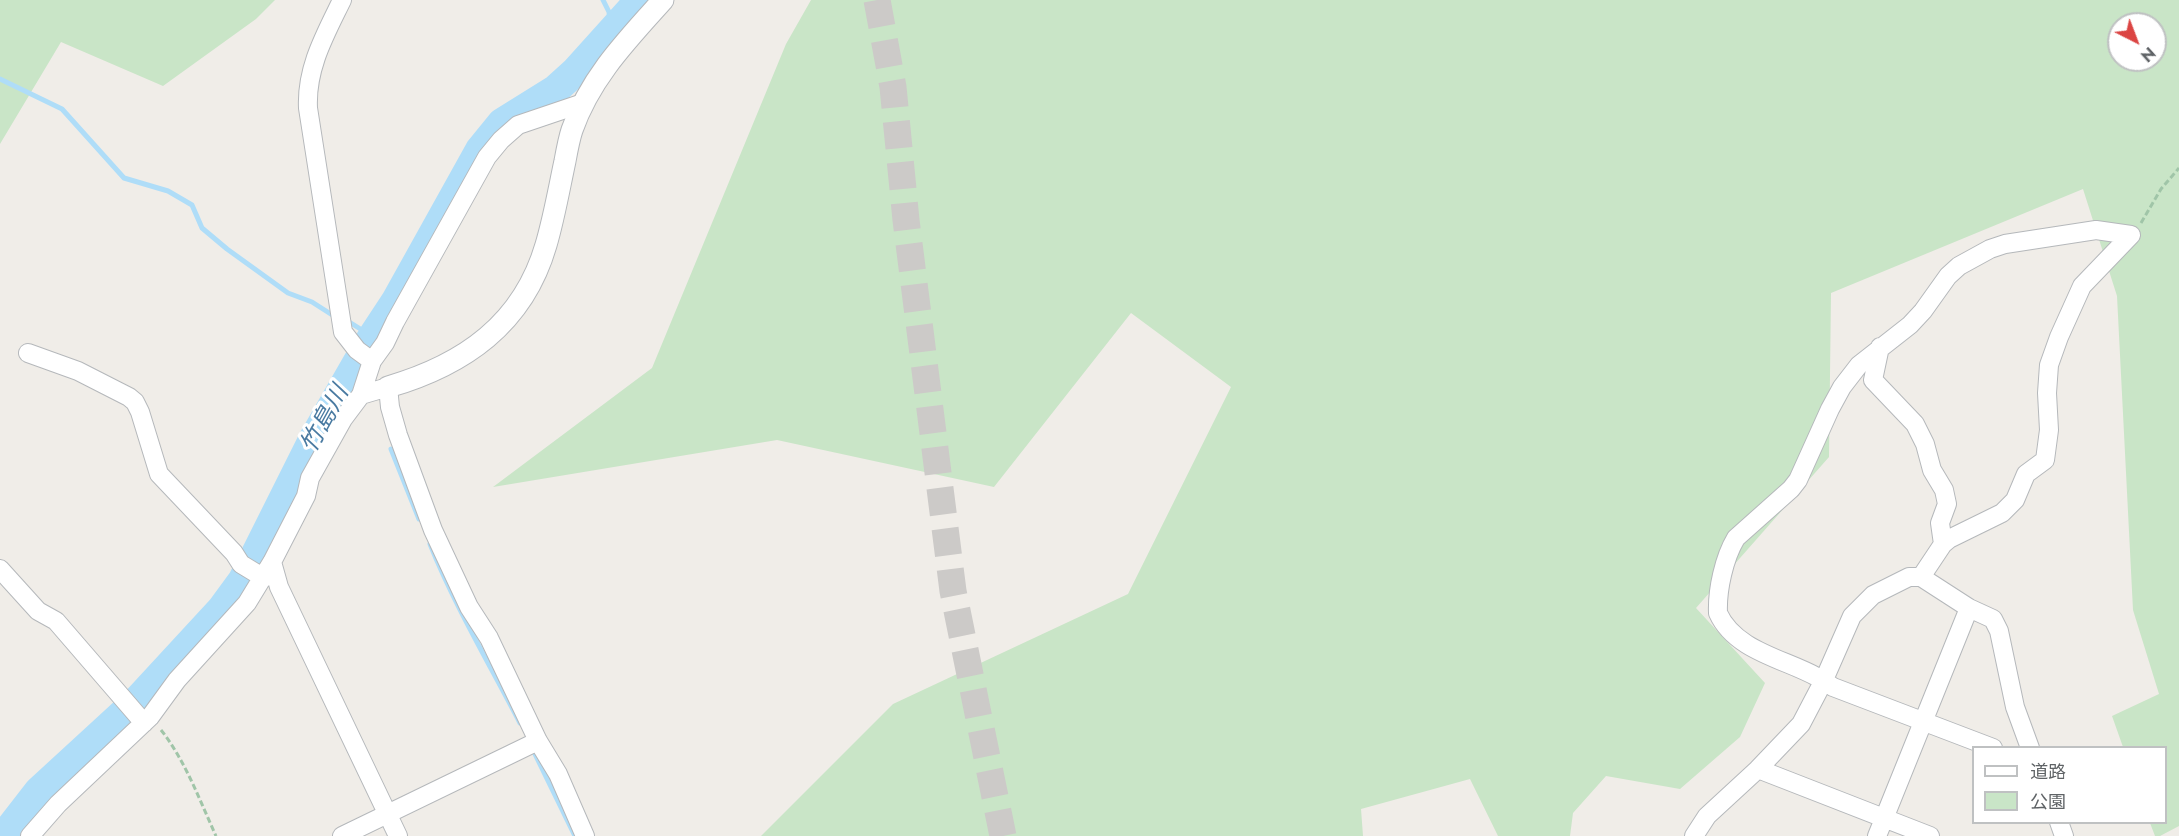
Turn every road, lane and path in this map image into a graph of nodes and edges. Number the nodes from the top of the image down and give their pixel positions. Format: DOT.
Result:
graph roads {
  1 [pos="342,0"];
  2 [pos="663,0"];
  3 [pos="583,103"];
  4 [pos="2179,168"];
  5 [pos="2132,235"];
  6 [pos="1880,347"];
  7 [pos="28,353"];
  8 [pos="366,356"];
  9 [pos="1848,380"];
  10 [pos="1873,380"];
  11 [pos="388,387"];
  12 [pos="361,395"];
  13 [pos="1943,544"];
  14 [pos="0,569"];
  15 [pos="258,570"];
  16 [pos="1921,577"];
  17 [pos="1969,608"];
  18 [pos="1824,682"];
  19 [pos="144,718"];
  20 [pos="1923,721"];
  21 [pos="538,741"];
  22 [pos="1990,746"];
  23 [pos="2030,746"];
  24 [pos="1758,769"];
  25 [pos="388,814"];
  26 [pos="1883,818"];
  27 [pos="30,836"];
  28 [pos="216,836"];
  29 [pos="342,836"];
  30 [pos="398,836"];
  31 [pos="585,836"];
  32 [pos="1694,836"];
  33 [pos="1877,836"];
  34 [pos="1930,836"];
  1 -- 8 [label="street"];
  2 -- 3 [label="street"];
  3 -- 8 [label="street"];
  3 -- 11 [label="street"];
  4 -- 5 [label="path"];
  5 -- 6 [label="street"];
  5 -- 13 [label="street"];
  6 -- 9 [label="street"];
  6 -- 10 [label="street"];
  7 -- 15 [label="street"];
  8 -- 12 [label="street"];
  9 -- 10 [label="street"];
  9 -- 18 [label="street"];
  10 -- 13 [label="street"];
  11 -- 12 [label="street"];
  11 -- 21 [label="street"];
  12 -- 15 [label="street"];
  13 -- 16 [label="street"];
  14 -- 19 [label="street"];
  15 -- 19 [label="street"];
  15 -- 25 [label="street"];
  16 -- 17 [label="street"];
  16 -- 18 [label="street"];
  17 -- 20 [label="street"];
  17 -- 23 [label="street"];
  18 -- 20 [label="street"];
  18 -- 24 [label="street"];
  19 -- 27 [label="street"];
  19 -- 28 [label="path"];
  20 -- 22 [label="street"];
  20 -- 26 [label="street"];
  21 -- 25 [label="street"];
  21 -- 31 [label="street"];
  24 -- 26 [label="street"];
  24 -- 32 [label="street"];
  25 -- 29 [label="street"];
  25 -- 30 [label="street"];
  26 -- 33 [label="street"];
  26 -- 34 [label="street"];
}
